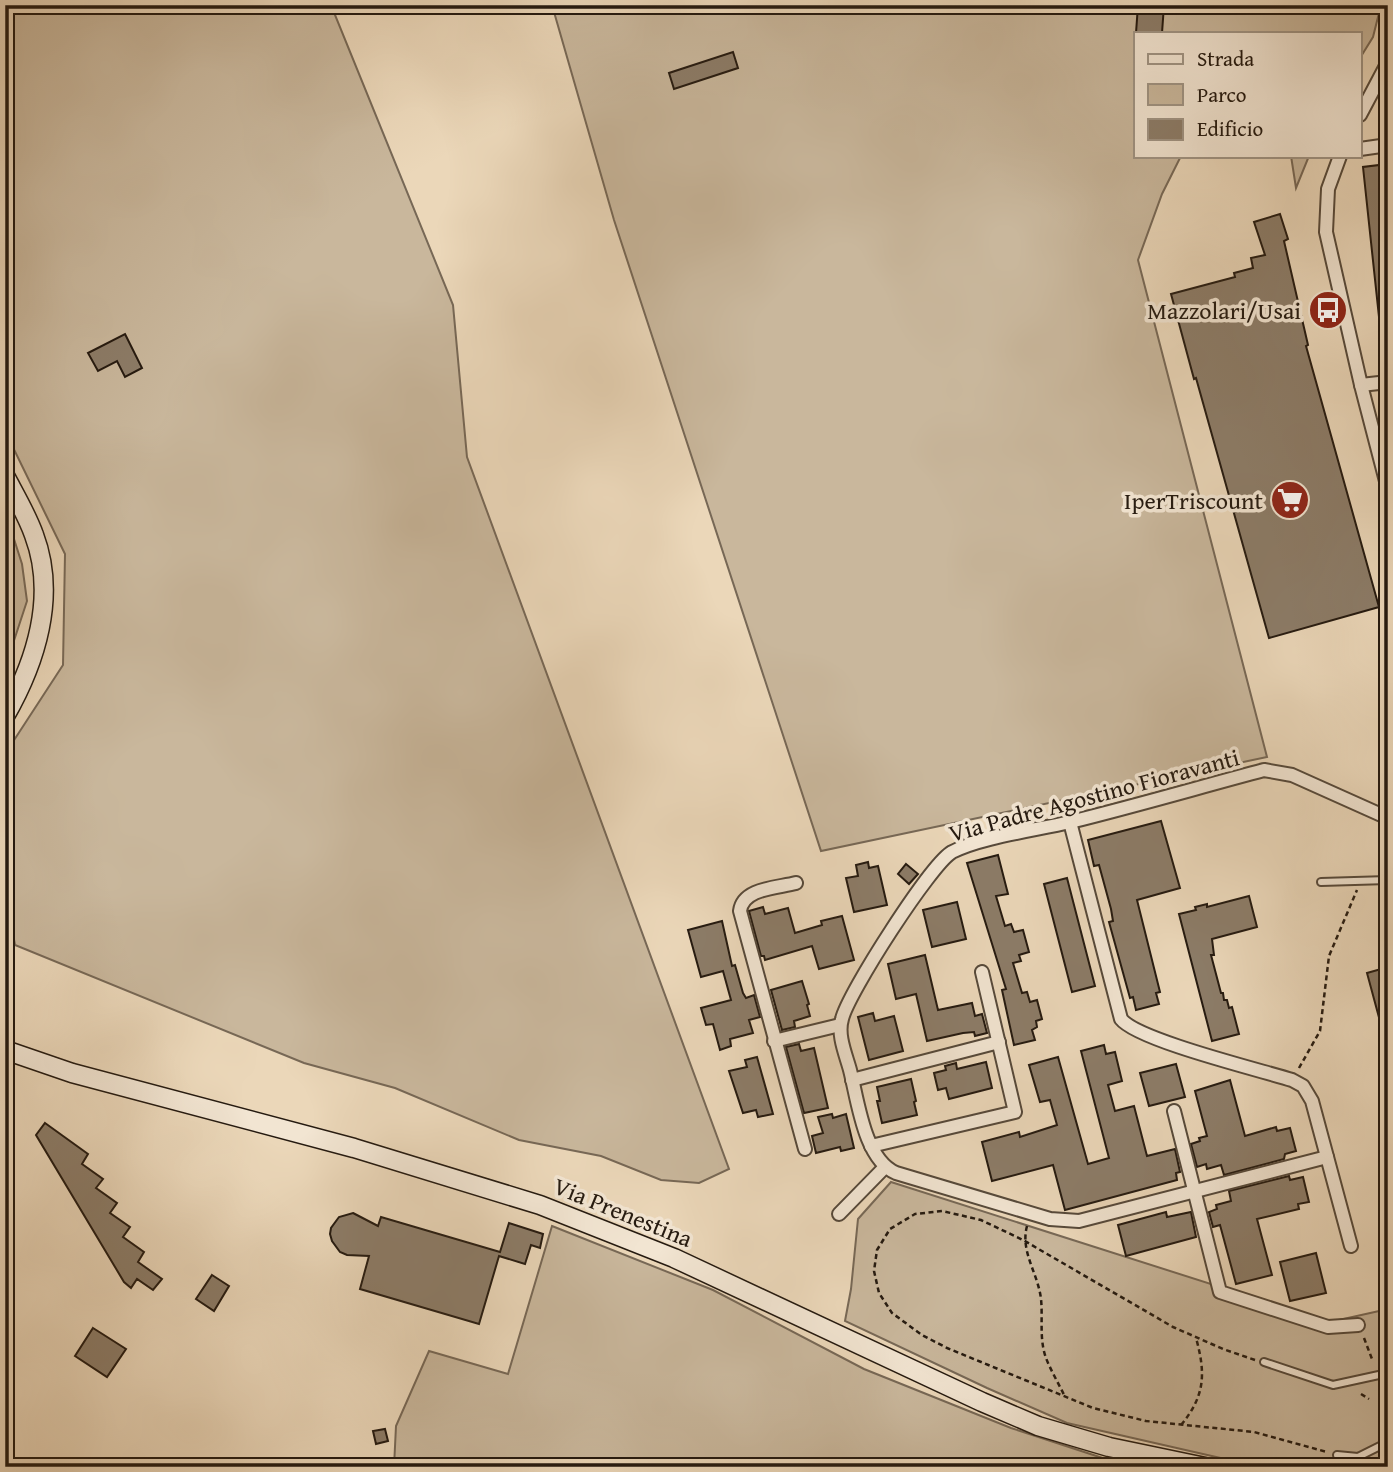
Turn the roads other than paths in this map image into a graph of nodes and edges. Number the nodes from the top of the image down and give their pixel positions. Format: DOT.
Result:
graph roads {
  1 [pos="1388,62"];
  2 [pos="1362,112"];
  3 [pos="1388,145"];
  4 [pos="1362,149"];
  5 [pos="1338,158"];
  6 [pos="1388,382"];
  7 [pos="1361,385"];
  8 [pos="5,476"];
  9 [pos="1388,489"];
  10 [pos="5,716"];
  11 [pos="1388,818"];
  12 [pos="1070,822"];
  13 [pos="1388,880"];
  14 [pos="1321,882"];
  15 [pos="796,883"];
  16 [pos="982,972"];
  17 [pos="840,1025"];
  18 [pos="774,1041"];
  19 [pos="999,1042"];
  20 [pos="5,1050"];
  21 [pos="852,1080"];
  22 [pos="1174,1111"];
  23 [pos="871,1146"];
  24 [pos="805,1149"];
  25 [pos="1327,1157"];
  26 [pos="885,1167"];
  27 [pos="1193,1193"];
  28 [pos="839,1214"];
  29 [pos="1351,1247"];
  30 [pos="1358,1325"];
  31 [pos="1264,1362"];
  32 [pos="1388,1373"];
  33 [pos="1388,1442"];
  34 [pos="1337,1455"];
  35 [pos="1205,1467"];
  1 -- 2 [label="street"];
  3 -- 4 [label="street"];
  5 -- 7 [label="street"];
  6 -- 7 [label="street"];
  7 -- 9 [label="street"];
  8 -- 10 [label="main road"];
  11 -- 12 [label="street, Via Padre Agostino Fioravanti"];
  12 -- 17 [label="street, Via Padre Agostino Fioravanti"];
  12 -- 25 [label="street"];
  13 -- 14 [label="lane"];
  15 -- 18 [label="street"];
  16 -- 19 [label="street"];
  17 -- 18 [label="street"];
  17 -- 21 [label="street"];
  18 -- 24 [label="street"];
  19 -- 21 [label="street"];
  19 -- 23 [label="street"];
  20 -- 35 [label="main road, Via Prenestina"];
  21 -- 23 [label="street"];
  22 -- 27 [label="street"];
  23 -- 26 [label="street"];
  25 -- 27 [label="street"];
  25 -- 29 [label="street"];
  26 -- 27 [label="street"];
  26 -- 28 [label="street"];
  27 -- 30 [label="street"];
  31 -- 32 [label="lane"];
  33 -- 34 [label="lane"];
}
